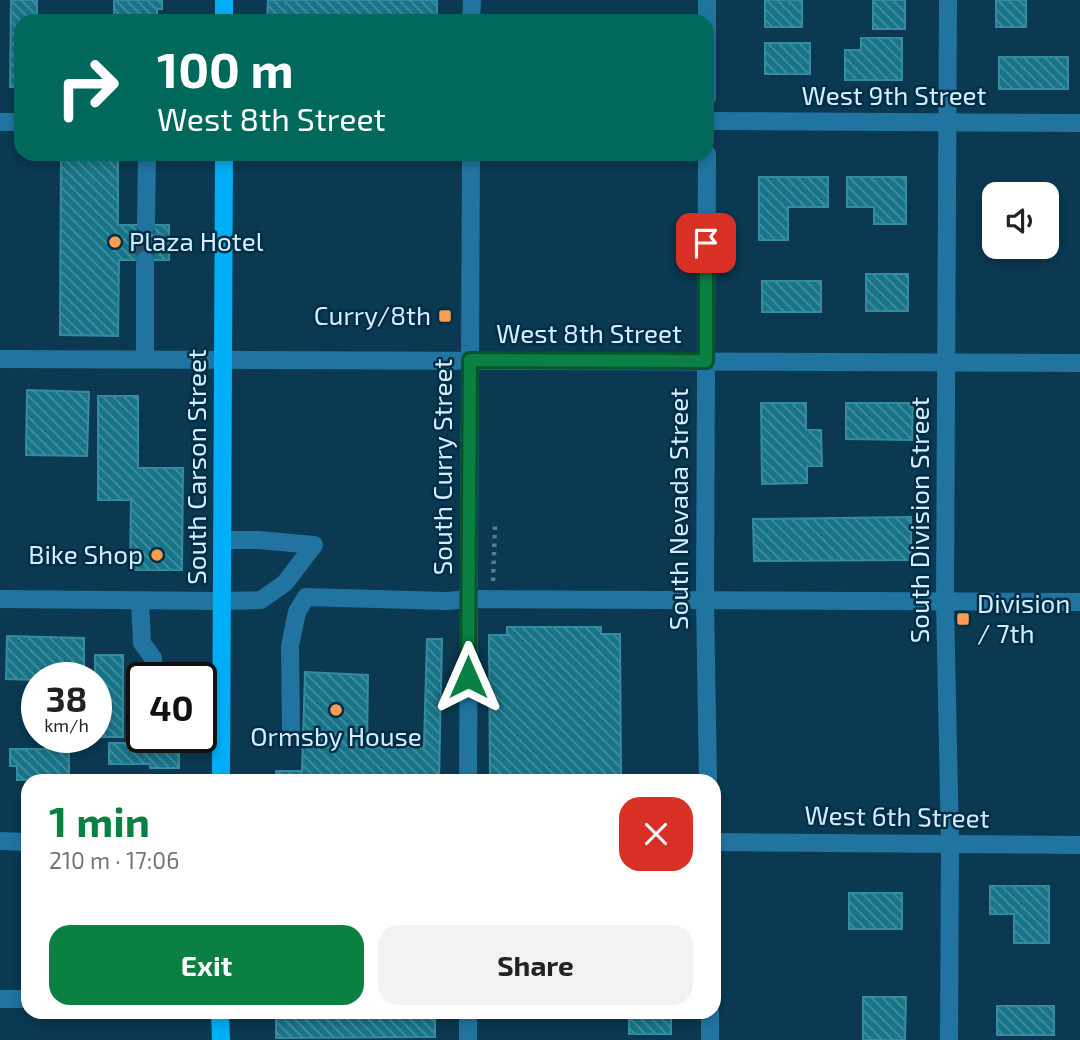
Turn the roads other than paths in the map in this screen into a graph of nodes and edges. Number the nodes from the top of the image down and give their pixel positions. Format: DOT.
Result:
graph roads {
  1 [pos="948,0"];
  2 [pos="714,121"];
  3 [pos="947,122"];
  4 [pos="1080,123"];
  5 [pos="147,161"];
  6 [pos="224,161"];
  7 [pos="471,161"];
  8 [pos="707,161"];
  9 [pos="146,225"];
  10 [pos="145,260"];
  11 [pos="0,359"];
  12 [pos="145,359"];
  13 [pos="223,359"];
  14 [pos="470,360"];
  15 [pos="706,361"];
  16 [pos="947,362"];
  17 [pos="1080,363"];
  18 [pos="223,540"];
  19 [pos="0,599"];
  20 [pos="469,599"];
  21 [pos="141,601"];
  22 [pos="223,601"];
  23 [pos="705,601"];
  24 [pos="946,602"];
  25 [pos="1080,602"];
  26 [pos="153,662"];
  27 [pos="291,729"];
  28 [pos="221,774"];
  29 [pos="468,774"];
  30 [pos="708,774"];
  31 [pos="0,841"];
  32 [pos="21,842"];
  33 [pos="721,842"];
  34 [pos="950,844"];
  35 [pos="1080,845"];
  36 [pos="0,999"];
  37 [pos="21,999"];
  38 [pos="220,1019"];
  39 [pos="468,1019"];
  40 [pos="710,1019"];
  41 [pos="220,1040"];
  42 [pos="468,1040"];
  43 [pos="710,1040"];
  44 [pos="949,1040"];
  1 -- 3 [label="street, South Division Street"];
  2 -- 3 [label="street, West 9th Street"];
  3 -- 4 [label="street, West 9th Street"];
  3 -- 16 [label="street, South Division Street"];
  5 -- 9 [label="street"];
  6 -- 13 [label="main road, South Carson Street"];
  7 -- 14 [label="street, South Curry Street"];
  8 -- 15 [label="street, South Nevada Street"];
  10 -- 12 [label="street"];
  11 -- 12 [label="street, West 8th Street"];
  12 -- 13 [label="street, West 8th Street"];
  13 -- 14 [label="street, West 8th Street"];
  13 -- 18 [label="main road, South Carson Street"];
  14 -- 15 [label="street, West 8th Street"];
  14 -- 20 [label="street, South Curry Street"];
  15 -- 16 [label="street, West 8th Street"];
  15 -- 23 [label="street, South Nevada Street"];
  16 -- 17 [label="street, West 8th Street"];
  16 -- 24 [label="street, South Division Street"];
  18 -- 22 [label="main road, South Carson Street"];
  18 -- 22 [label="street"];
  19 -- 21 [label="street"];
  20 -- 23 [label="street"];
  20 -- 27 [label="street"];
  20 -- 29 [label="street, South Curry Street"];
  21 -- 22 [label="street"];
  21 -- 26 [label="street"];
  22 -- 28 [label="main road, South Carson Street"];
  23 -- 24 [label="street"];
  23 -- 30 [label="street, South Nevada Street"];
  24 -- 25 [label="street"];
  24 -- 34 [label="street, South Division Street"];
  31 -- 32 [label="street"];
  33 -- 34 [label="street, West 6th Street"];
  34 -- 35 [label="street, West 6th Street"];
  34 -- 44 [label="street, South Division Street"];
  36 -- 37 [label="street"];
  38 -- 41 [label="main road"];
  39 -- 42 [label="street"];
  40 -- 43 [label="street"];
}
